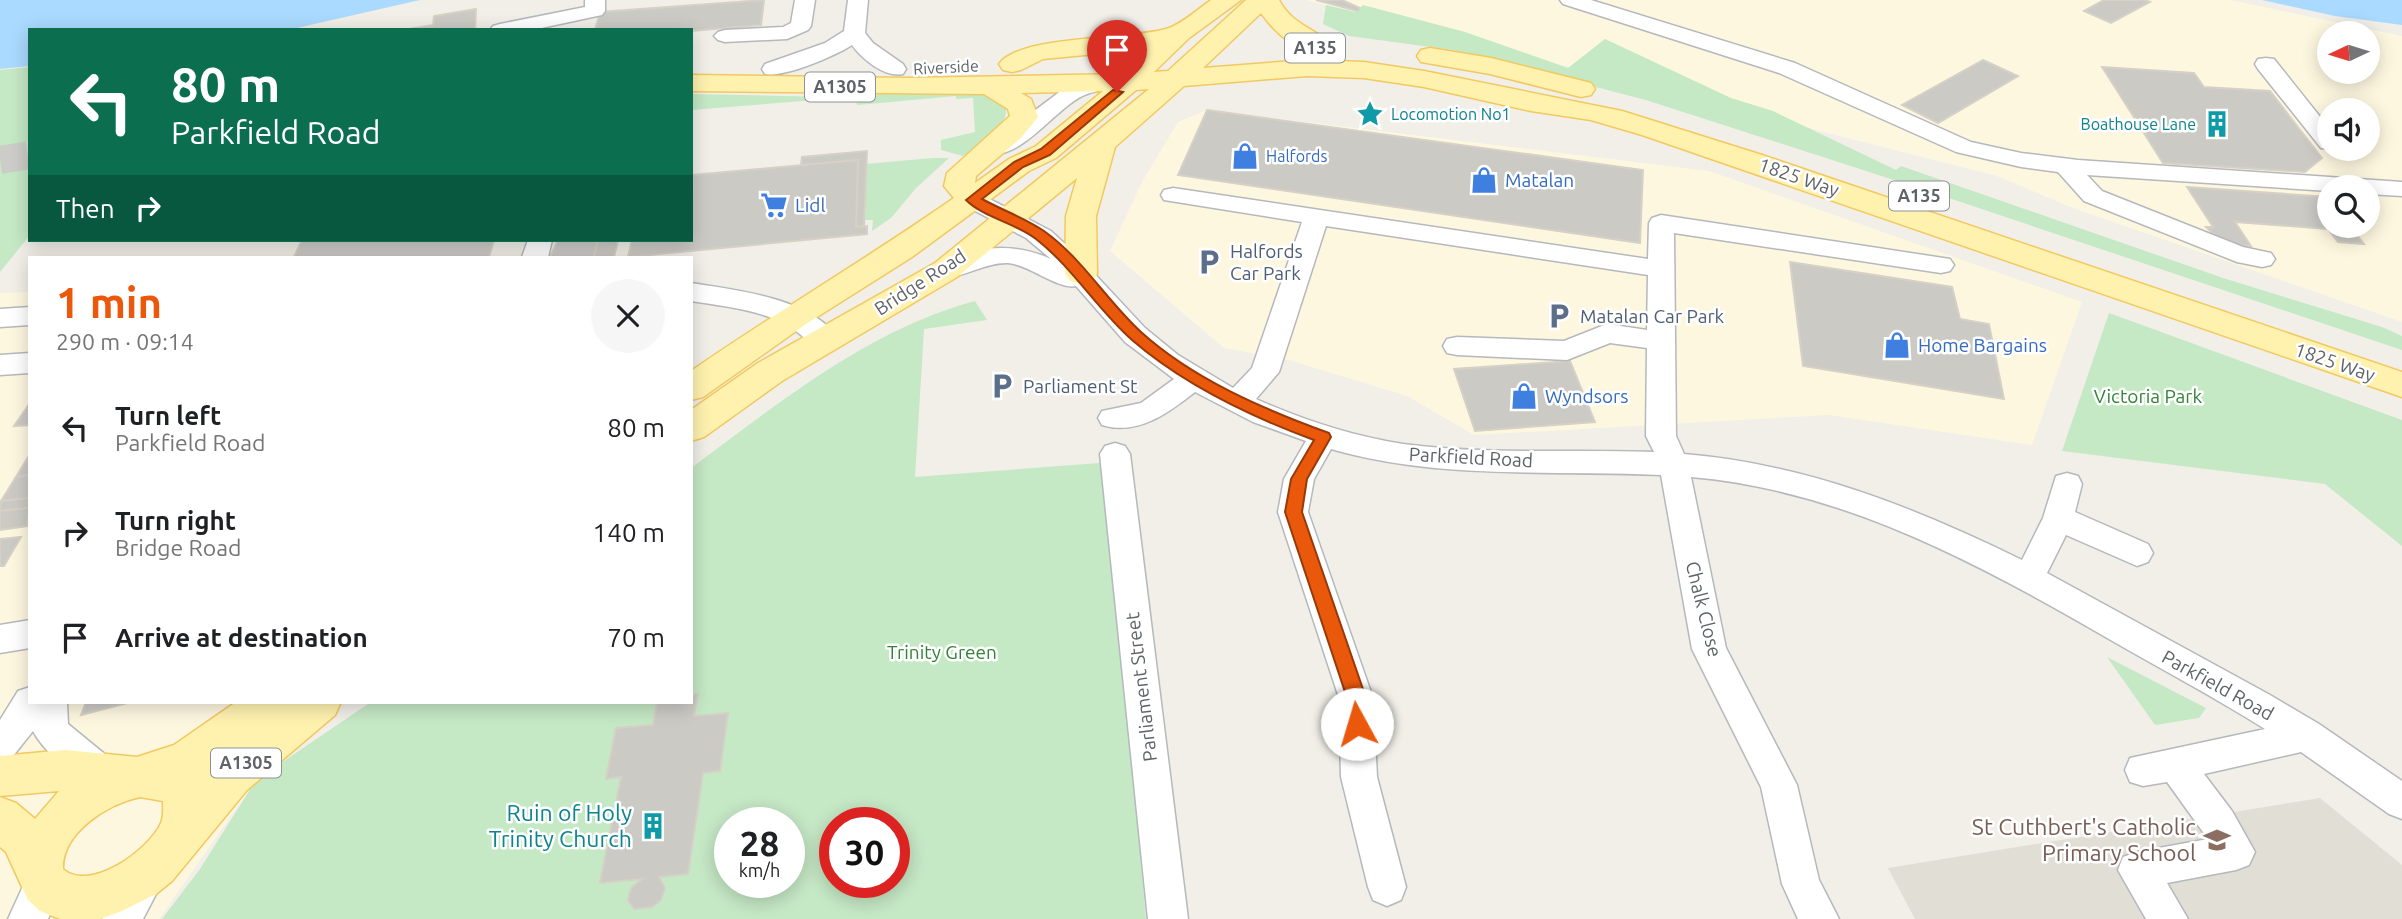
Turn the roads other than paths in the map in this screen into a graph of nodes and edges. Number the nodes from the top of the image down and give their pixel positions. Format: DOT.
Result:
graph roads {
  1 [pos="594,0"];
  2 [pos="805,0"];
  3 [pos="858,0"];
  4 [pos="1228,0"];
  5 [pos="1263,0"];
  6 [pos="1570,0"];
  7 [pos="510,28"];
  8 [pos="1180,33"];
  9 [pos="854,34"];
  10 [pos="725,36"];
  11 [pos="1320,48"];
  12 [pos="1200,54"];
  13 [pos="1154,57"];
  14 [pos="1012,64"];
  15 [pos="2266,64"];
  16 [pos="693,65"];
  17 [pos="773,69"];
  18 [pos="895,69"];
  19 [pos="1298,70"];
  20 [pos="1176,78"];
  21 [pos="1128,82"];
  22 [pos="693,83"];
  23 [pos="989,85"];
  24 [pos="1135,116"];
  25 [pos="2317,128"];
  26 [pos="1102,142"];
  27 [pos="984,156"];
  28 [pos="2344,161"];
  29 [pos="2066,166"];
  30 [pos="2355,175"];
  31 [pos="2317,184"];
  32 [pos="2380,188"];
  33 [pos="2402,189"];
  34 [pos="1172,195"];
  35 [pos="973,200"];
  36 [pos="1317,216"];
  37 [pos="1008,220"];
  38 [pos="2262,259"];
  39 [pos="1941,265"];
  40 [pos="1662,269"];
  41 [pos="946,270"];
  42 [pos="1088,283"];
  43 [pos="693,292"];
  44 [pos="28,316"];
  45 [pos="794,316"];
  46 [pos="0,318"];
  47 [pos="824,339"];
  48 [pos="1662,341"];
  49 [pos="1457,346"];
  50 [pos="2402,359"];
  51 [pos="28,363"];
  52 [pos="0,365"];
  53 [pos="1194,378"];
  54 [pos="2402,385"];
  55 [pos="693,387"];
  56 [pos="1237,401"];
  57 [pos="1112,418"];
  58 [pos="693,427"];
  59 [pos="1323,437"];
  60 [pos="1115,454"];
  61 [pos="1674,463"];
  62 [pos="2067,484"];
  63 [pos="2058,518"];
  64 [pos="2137,553"];
  65 [pos="2028,580"];
  66 [pos="28,634"];
  67 [pos="0,639"];
  68 [pos="29,704"];
  69 [pos="50,704"];
  70 [pos="267,704"];
  71 [pos="318,704"];
  72 [pos="2306,734"];
  73 [pos="0,745"];
  74 [pos="123,775"];
  75 [pos="0,776"];
  76 [pos="2402,802"];
  77 [pos="0,818"];
  78 [pos="180,834"];
  79 [pos="150,869"];
  80 [pos="1387,887"];
  81 [pos="36,891"];
  82 [pos="122,919"];
  83 [pos="1168,919"];
  84 [pos="1819,919"];
  85 [pos="2168,919"];
  1 -- 7 [label="street"];
  2 -- 10 [label="street"];
  3 -- 9 [label="street"];
  4 -- 8 [label="main road, Bridge Road"];
  5 -- 11 [label="main road, A135"];
  5 -- 12 [label="main road, Bridge Road"];
  6 -- 29 [label="street"];
  8 -- 13 [label="main road, Bridge Road"];
  8 -- 14 [label="main road"];
  9 -- 17 [label="street"];
  9 -- 18 [label="street"];
  11 -- 12 [label="main road, 1825 Way / A135"];
  11 -- 50 [label="main road, 1825 Way / A135"];
  12 -- 13 [label="main road, Riverside / A1305"];
  12 -- 20 [label="main road, Bridge Road"];
  13 -- 14 [label="main road, Riverside / A1305"];
  13 -- 21 [label="main road, Bridge Road"];
  14 -- 18 [label="main road, Riverside / A1305"];
  15 -- 25 [label="street"];
  16 -- 17 [label="main road, Riverside / A1305"];
  17 -- 18 [label="main road, Riverside / A1305"];
  19 -- 20 [label="main road, 1825 Way / A135"];
  19 -- 24 [label="main road"];
  19 -- 54 [label="main road, 1825 Way / A135"];
  20 -- 21 [label="main road, Riverside / A1305"];
  20 -- 24 [label="main road, Bridge Road"];
  21 -- 23 [label="main road, Riverside / A1305"];
  21 -- 27 [label="street"];
  21 -- 35 [label="main road, Bridge Road"];
  22 -- 23 [label="main road, Riverside / A1305"];
  23 -- 27 [label="main road"];
  24 -- 26 [label="main road, Bridge Road"];
  26 -- 37 [label="main road, Bridge Road"];
  26 -- 42 [label="main road"];
  27 -- 35 [label="main road"];
  28 -- 30 [label="street"];
  29 -- 31 [label="street"];
  29 -- 38 [label="street"];
  32 -- 33 [label="street"];
  34 -- 36 [label="street"];
  35 -- 37 [label="street, Parkfield Road"];
  35 -- 45 [label="main road, Bridge Road"];
  36 -- 40 [label="street"];
  36 -- 56 [label="street"];
  37 -- 41 [label="main road, Bridge Road"];
  37 -- 42 [label="street, Parkfield Road"];
  39 -- 40 [label="street, Chalk Close"];
  40 -- 48 [label="street, Chalk Close"];
  41 -- 42 [label="street"];
  41 -- 47 [label="main road, Bridge Road"];
  42 -- 53 [label="street, Parkfield Road"];
  43 -- 45 [label="street"];
  44 -- 46 [label="street"];
  45 -- 47 [label="street"];
  45 -- 55 [label="main road"];
  47 -- 58 [label="main road, Bridge Road"];
  48 -- 49 [label="street"];
  48 -- 61 [label="street, Chalk Close"];
  51 -- 52 [label="street"];
  53 -- 56 [label="street, Parkfield Road"];
  53 -- 57 [label="street"];
  56 -- 59 [label="street, Parkfield Road"];
  59 -- 61 [label="street, Parkfield Road"];
  59 -- 80 [label="street"];
  60 -- 83 [label="street, Parliament Street"];
  61 -- 65 [label="street, Parkfield Road"];
  61 -- 84 [label="street, Chalk Close"];
  62 -- 63 [label="street"];
  63 -- 64 [label="street"];
  63 -- 65 [label="street"];
  65 -- 72 [label="street, Parkfield Road"];
  66 -- 67 [label="street"];
  68 -- 73 [label="street"];
  69 -- 74 [label="street"];
  70 -- 74 [label="main road, A1305"];
  71 -- 78 [label="main road, A1305"];
  72 -- 76 [label="street, Parkfield Road"];
  72 -- 85 [label="street"];
  74 -- 75 [label="main road, A1305"];
  74 -- 78 [label="main road, A1305"];
  74 -- 81 [label="main road, A1305"];
  77 -- 81 [label="main road"];
  78 -- 79 [label="main road, A1305"];
  79 -- 81 [label="main road, A1305"];
  79 -- 82 [label="street"];
}
